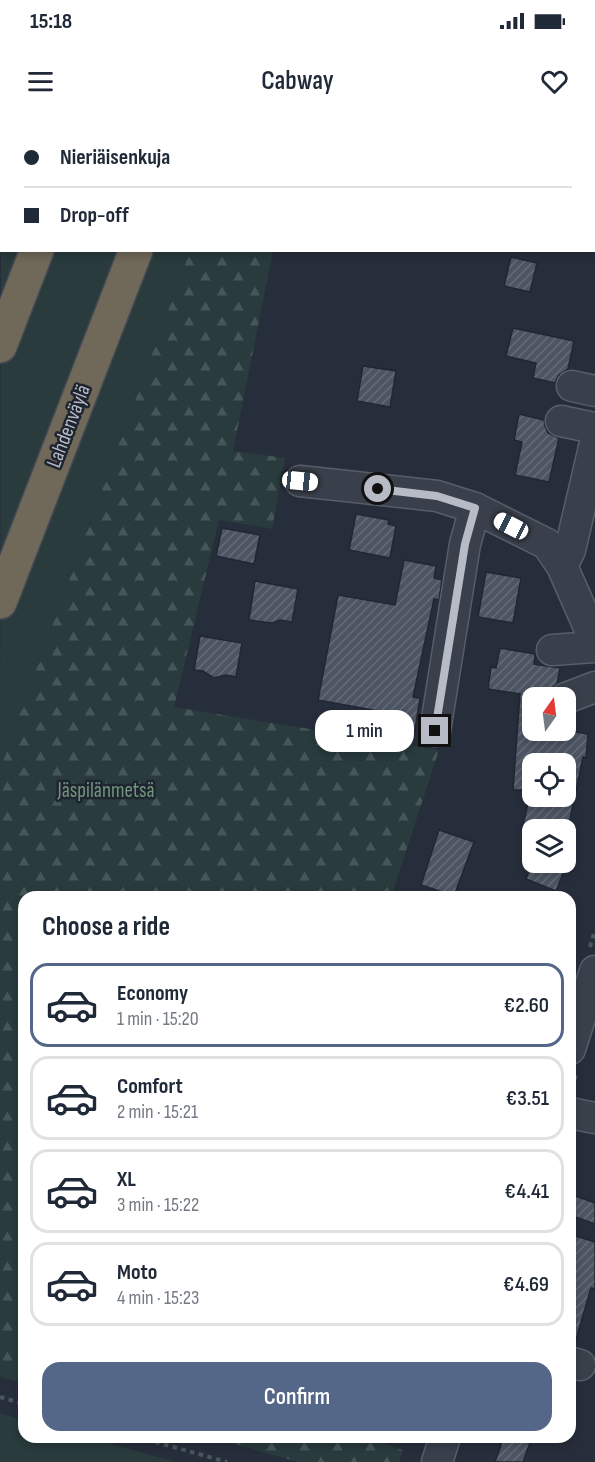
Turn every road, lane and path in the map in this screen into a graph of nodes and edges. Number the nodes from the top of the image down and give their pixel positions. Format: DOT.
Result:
graph roads {
  1 [pos="36,252"];
  2 [pos="135,252"];
  3 [pos="0,346"];
  4 [pos="561,421"];
  5 [pos="595,428"];
  6 [pos="595,443"];
  7 [pos="300,481"];
  8 [pos="475,508"];
  9 [pos="562,566"];
  10 [pos="0,602"];
  11 [pos="595,641"];
  12 [pos="595,647"];
  13 [pos="552,651"];
  14 [pos="595,687"];
  15 [pos="576,694"];
  16 [pos="435,731"];
  17 [pos="595,971"];
  18 [pos="576,1030"];
  19 [pos="576,1114"];
  20 [pos="595,1118"];
  21 [pos="0,1397"];
  22 [pos="18,1402"];
  23 [pos="159,1443"];
  24 [pos="443,1443"];
  25 [pos="227,1462"];
  26 [pos="437,1462"];
  1 -- 3 [label="highway"];
  2 -- 10 [label="highway, Lahdenväylä"];
  4 -- 5 [label="street"];
  6 -- 9 [label="street"];
  7 -- 8 [label="street"];
  8 -- 9 [label="street"];
  8 -- 16 [label="street"];
  9 -- 11 [label="street"];
  12 -- 13 [label="street"];
  14 -- 15 [label="street"];
  17 -- 18 [label="street"];
  19 -- 20 [label="street"];
  21 -- 22 [label="path"];
  23 -- 25 [label="path"];
  24 -- 26 [label="street"];
}
